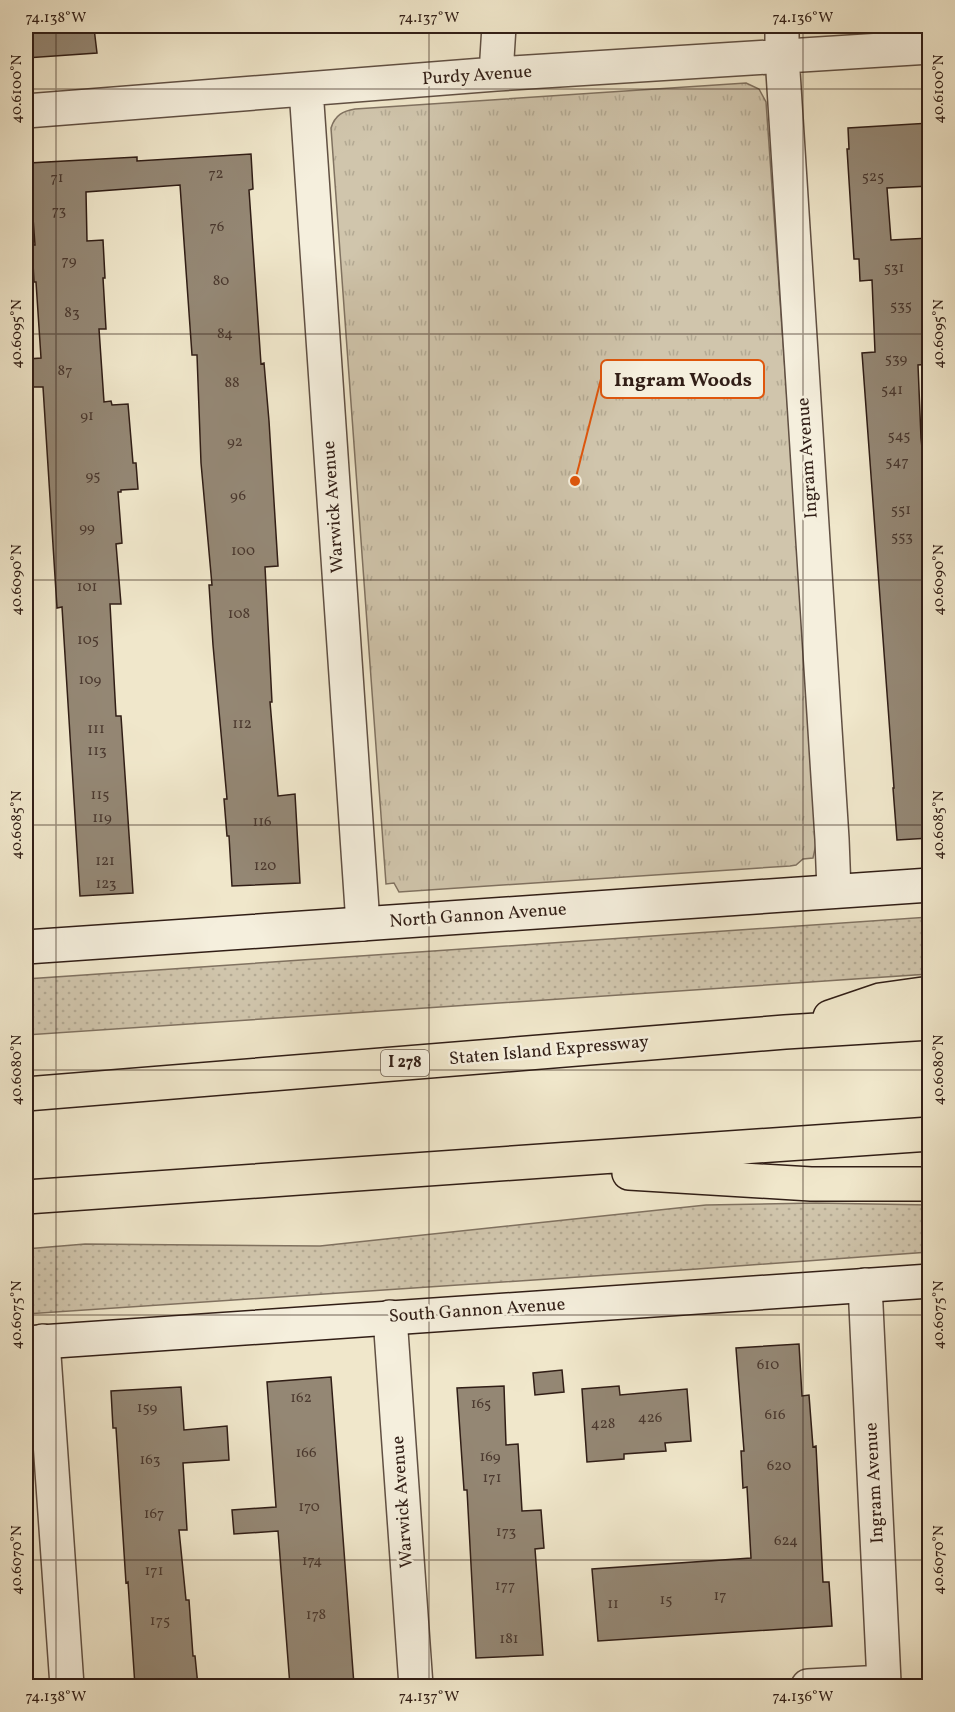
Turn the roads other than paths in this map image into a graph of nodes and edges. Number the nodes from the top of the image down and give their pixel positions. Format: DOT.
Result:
graph roads {
  1 [pos="499,26"];
  2 [pos="782,41"];
  3 [pos="930,47"];
  4 [pos="496,74"];
  5 [pos="306,89"];
  6 [pos="26,111"];
  7 [pos="930,885"];
  8 [pos="834,891"];
  9 [pos="363,924"];
  10 [pos="26,947"];
  11 [pos="930,993"];
  12 [pos="930,1023"];
  13 [pos="785,1032"];
  14 [pos="26,1094"];
  15 [pos="930,1134"];
  16 [pos="498,1164"];
  17 [pos="930,1184"];
  18 [pos="26,1197"];
  19 [pos="930,1281"];
  20 [pos="865,1285"];
  21 [pos="390,1317"];
  22 [pos="34,1342"];
  23 [pos="67,1686"];
  24 [pos="416,1686"];
  25 [pos="808,1686"];
  1 -- 4 [label="street"];
  2 -- 3 [label="street, Purdy Avenue"];
  2 -- 4 [label="street, Purdy Avenue"];
  2 -- 8 [label="street, Ingram Avenue"];
  4 -- 5 [label="street, Purdy Avenue"];
  5 -- 6 [label="street, Purdy Avenue"];
  5 -- 9 [label="street, Warwick Avenue"];
  7 -- 8 [label="street, North Gannon Avenue"];
  8 -- 9 [label="street, North Gannon Avenue"];
  9 -- 10 [label="street, North Gannon Avenue"];
  11 -- 13 [label="highway"];
  12 -- 13 [label="highway, Staten Island Expressway / I 278"];
  13 -- 14 [label="highway, Staten Island Expressway / I 278"];
  15 -- 16 [label="highway"];
  16 -- 17 [label="highway"];
  16 -- 18 [label="highway"];
  19 -- 20 [label="street, South Gannon Avenue"];
  20 -- 21 [label="street, South Gannon Avenue"];
  20 -- 25 [label="street, Ingram Avenue"];
  21 -- 22 [label="street, South Gannon Avenue"];
  21 -- 24 [label="street, Warwick Avenue"];
  22 -- 23 [label="street"];
}
